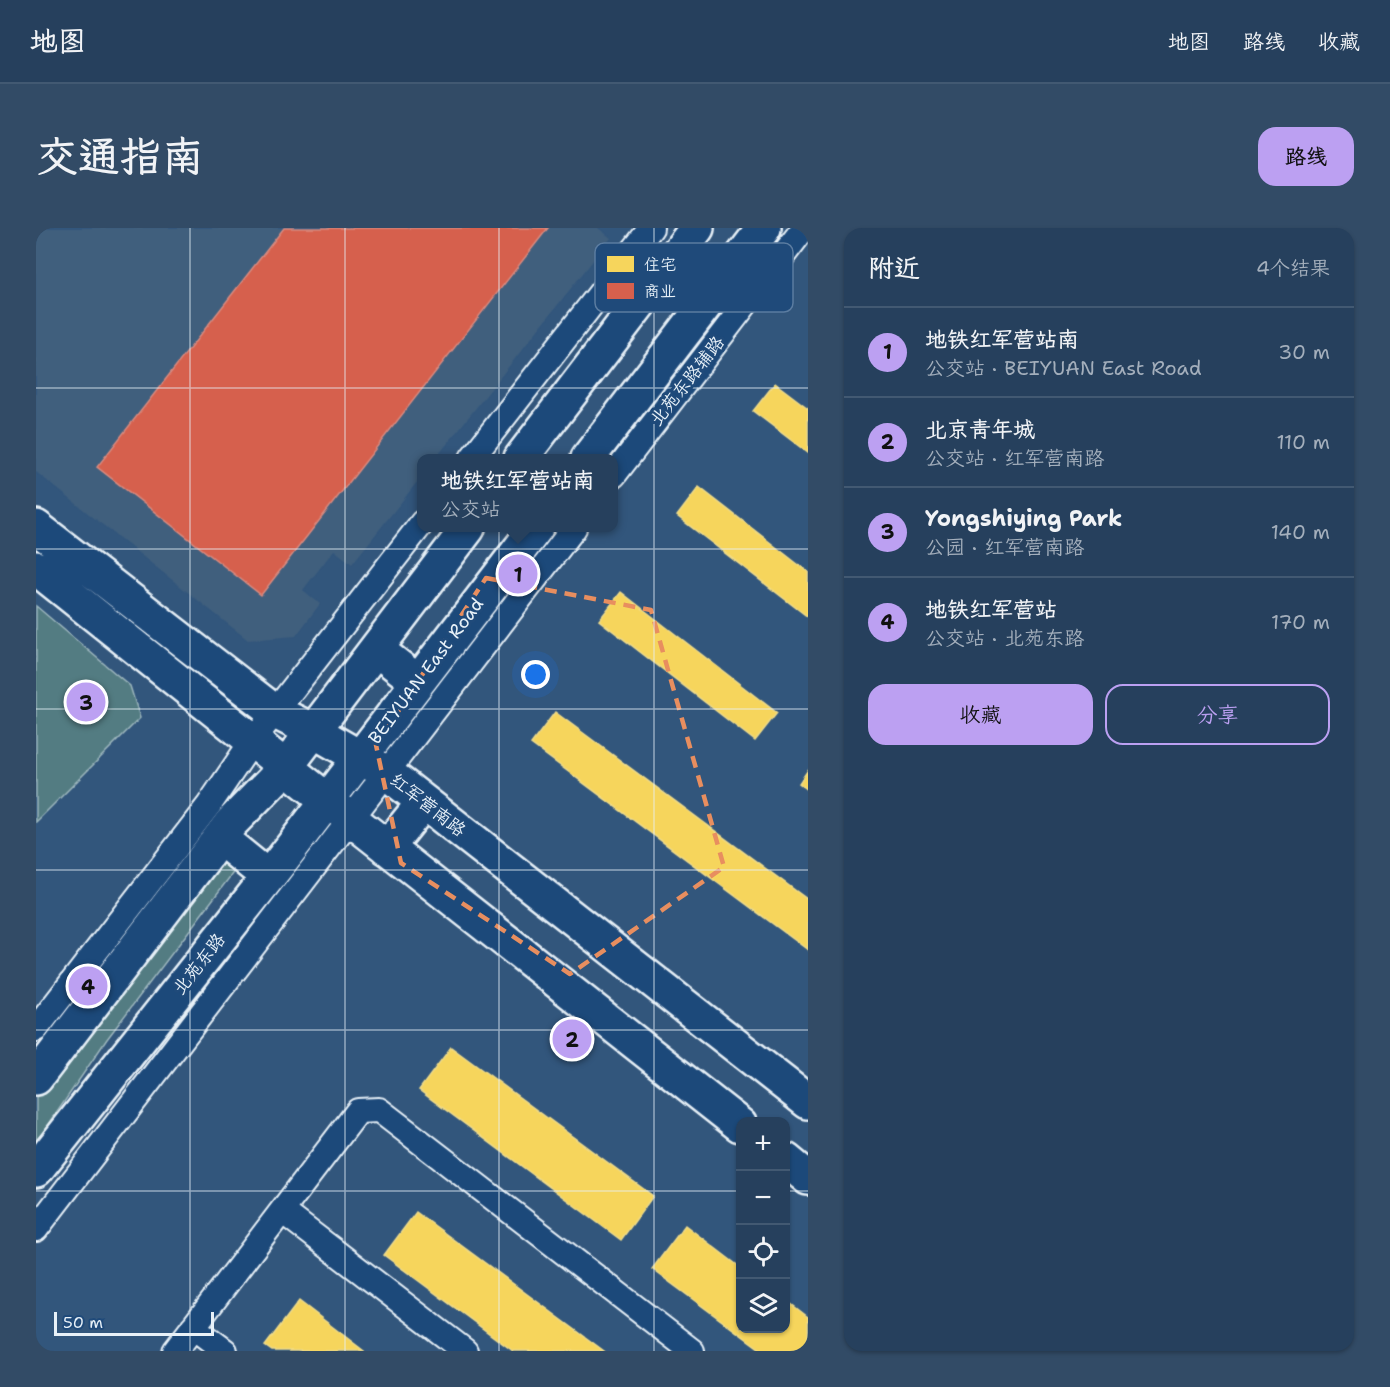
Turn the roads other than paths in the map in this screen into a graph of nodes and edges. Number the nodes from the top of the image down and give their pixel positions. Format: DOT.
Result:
graph roads {
  1 [pos="651,228"];
  2 [pos="697,228"];
  3 [pos="764,228"];
  4 [pos="804,228"];
  5 [pos="639,243"];
  6 [pos="686,243"];
  7 [pos="753,243"];
  8 [pos="792,243"];
  9 [pos="595,300"];
  10 [pos="633,312"];
  11 [pos="700,312"];
  12 [pos="739,312"];
  13 [pos="476,454"];
  14 [pos="525,454"];
  15 [pos="592,454"];
  16 [pos="618,470"];
  17 [pos="36,527"];
  18 [pos="417,529"];
  19 [pos="465,532"];
  20 [pos="533,532"];
  21 [pos="571,532"];
  22 [pos="36,568"];
  23 [pos="376,649"];
  24 [pos="418,682"];
  25 [pos="275,712"];
  26 [pos="314,731"];
  27 [pos="252,740"];
  28 [pos="286,766"];
  29 [pos="373,766"];
  30 [pos="424,802"];
  31 [pos="340,810"];
  32 [pos="220,838"];
  33 [pos="387,848"];
  34 [pos="268,877"];
  35 [pos="36,1029"];
  36 [pos="36,1078"];
  37 [pos="808,1102"];
  38 [pos="736,1121"];
  39 [pos="790,1163"];
  40 [pos="36,1170"];
  41 [pos="808,1178"];
  42 [pos="282,1211"];
  43 [pos="36,1229"];
  44 [pos="194,1327"];
  45 [pos="453,1347"];
  46 [pos="175,1351"];
  47 [pos="225,1351"];
  48 [pos="692,1351"];
  1 -- 5 [label="street"];
  2 -- 6 [label="main road"];
  3 -- 7 [label="main road"];
  4 -- 8 [label="street, 北苑东路辅路"];
  9 -- 13 [label="street"];
  10 -- 14 [label="main road"];
  11 -- 15 [label="main road"];
  12 -- 16 [label="street, 北苑东路辅路"];
  17 -- 25 [label="main road, 红军营南路"];
  18 -- 25 [label="street"];
  19 -- 23 [label="main road"];
  20 -- 24 [label="main road, BEIYUAN East Road"];
  21 -- 29 [label="street"];
  22 -- 27 [label="main road"];
  23 -- 24 [label="main road"];
  23 -- 26 [label="main road"];
  24 -- 29 [label="main road, BEIYUAN East Road"];
  25 -- 26 [label="main road, 红军营南路"];
  25 -- 27 [label="street"];
  26 -- 28 [label="main road"];
  26 -- 29 [label="main road, 红军营南路"];
  27 -- 28 [label="main road"];
  27 -- 35 [label="street"];
  28 -- 31 [label="main road"];
  28 -- 32 [label="main road"];
  29 -- 30 [label="main road, 红军营南路"];
  29 -- 31 [label="main road, 北苑东路"];
  30 -- 33 [label="main road"];
  30 -- 37 [label="main road, 红军营南路"];
  31 -- 33 [label="main road"];
  31 -- 34 [label="main road, 北苑东路"];
  31 -- 43 [label="street"];
  32 -- 34 [label="main road"];
  32 -- 36 [label="main road"];
  33 -- 38 [label="main road"];
  34 -- 40 [label="main road, 北苑东路"];
  39 -- 41 [label="main road"];
  42 -- 44 [label="street"];
  42 -- 45 [label="street"];
  42 -- 48 [label="street"];
  44 -- 46 [label="street"];
  44 -- 47 [label="street"];
}
